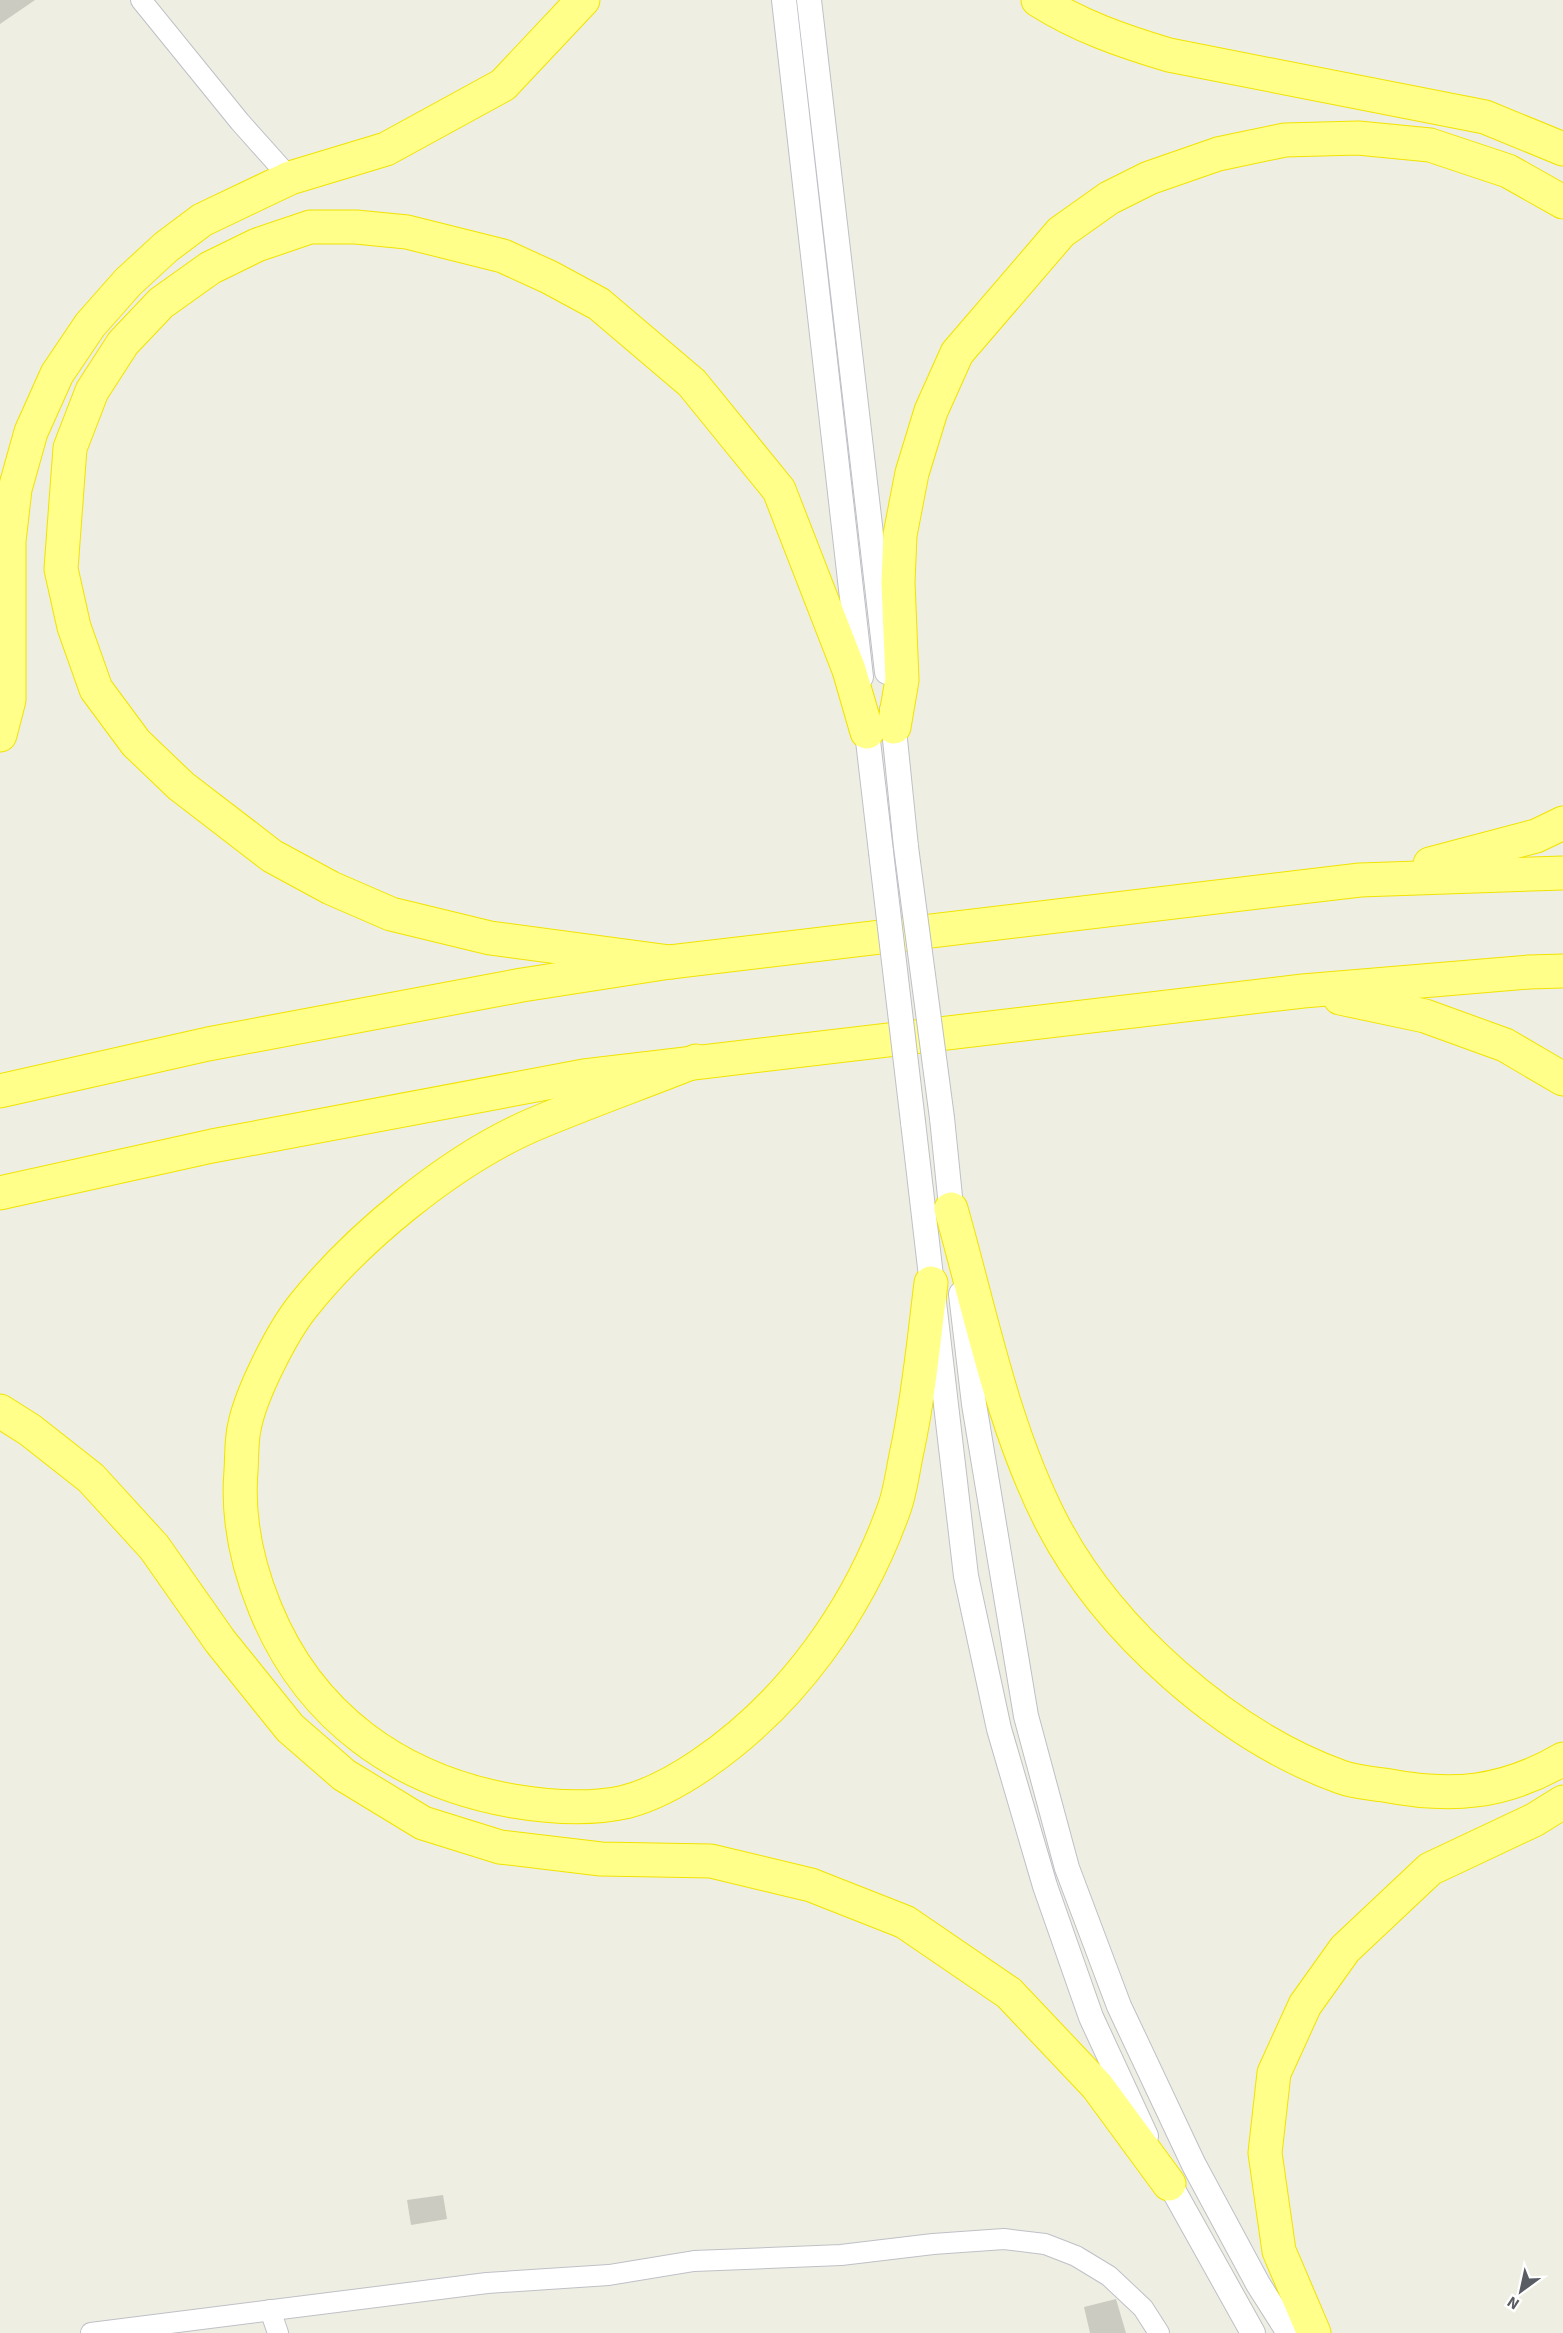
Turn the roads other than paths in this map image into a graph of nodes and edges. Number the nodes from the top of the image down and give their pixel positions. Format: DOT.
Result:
graph roads {
  1 [pos="141,0"];
  2 [pos="583,0"];
  3 [pos="784,0"];
  4 [pos="809,0"];
  5 [pos="1038,0"];
  6 [pos="1563,149"];
  7 [pos="290,178"];
  8 [pos="1563,202"];
  9 [pos="880,730"];
  10 [pos="0,735"];
  11 [pos="1563,823"];
  12 [pos="1563,873"];
  13 [pos="1360,880"];
  14 [pos="670,962"];
  15 [pos="1563,971"];
  16 [pos="1303,991"];
  17 [pos="696,1061"];
  18 [pos="1563,1079"];
  19 [pos="0,1091"];
  20 [pos="0,1193"];
  21 [pos="951,1209"];
  22 [pos="931,1283"];
  23 [pos="0,1411"];
  24 [pos="1563,1759"];
  25 [pos="1563,1802"];
  26 [pos="1169,2184"];
  27 [pos="270,2310"];
  28 [pos="91,2333"];
  29 [pos="278,2333"];
  30 [pos="1159,2333"];
  31 [pos="1253,2333"];
  32 [pos="1289,2333"];
  33 [pos="1314,2333"];
  1 -- 7 [label="street"];
  2 -- 7 [label="highway"];
  3 -- 9 [label="street"];
  4 -- 9 [label="street"];
  5 -- 6 [label="highway"];
  7 -- 10 [label="highway"];
  8 -- 9 [label="highway"];
  9 -- 14 [label="highway"];
  9 -- 21 [label="street, bridge"];
  9 -- 22 [label="street, bridge"];
  11 -- 13 [label="highway"];
  12 -- 13 [label="highway"];
  13 -- 14 [label="highway"];
  14 -- 19 [label="highway"];
  15 -- 16 [label="highway"];
  16 -- 17 [label="highway"];
  16 -- 18 [label="highway"];
  17 -- 20 [label="highway"];
  17 -- 22 [label="highway"];
  21 -- 24 [label="highway"];
  21 -- 32 [label="street"];
  22 -- 26 [label="street"];
  23 -- 26 [label="highway"];
  25 -- 33 [label="highway"];
  26 -- 31 [label="street"];
  27 -- 28 [label="street"];
  27 -- 29 [label="street"];
  27 -- 30 [label="street"];
}
